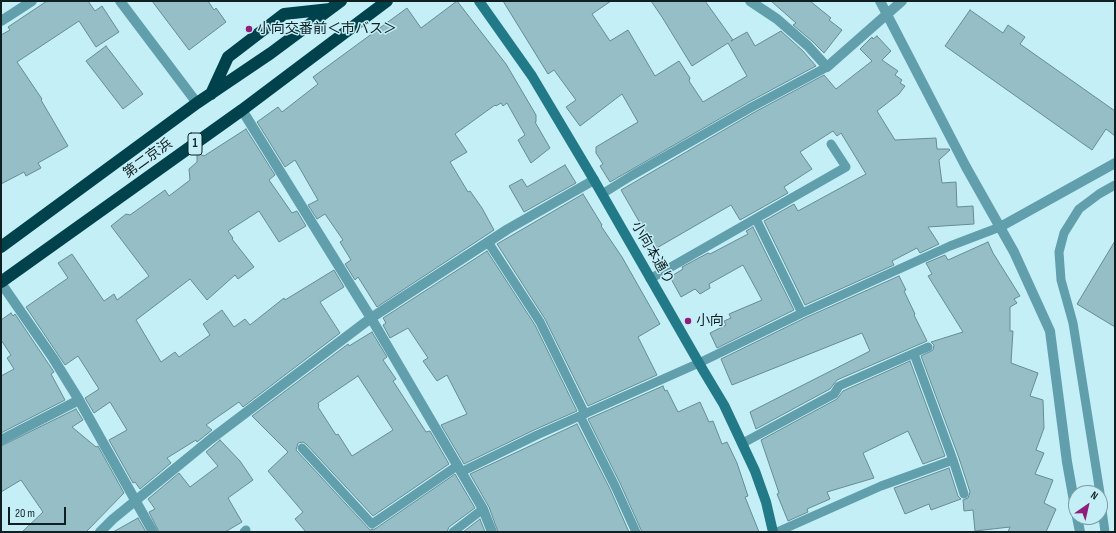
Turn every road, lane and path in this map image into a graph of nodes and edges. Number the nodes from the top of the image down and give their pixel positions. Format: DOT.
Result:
graph roads {
  1 [pos="32,1"];
  2 [pos="120,1"];
  3 [pos="341,1"];
  4 [pos="387,1"];
  5 [pos="479,1"];
  6 [pos="750,1"];
  7 [pos="880,1"];
  8 [pos="902,1"];
  9 [pos="331,9"];
  10 [pos="887,14"];
  11 [pos="1,21"];
  12 [pos="827,67"];
  13 [pos="211,95"];
  14 [pos="197,103"];
  15 [pos="242,110"];
  16 [pos="831,144"];
  17 [pos="1115,163"];
  18 [pos="594,180"];
  19 [pos="1115,185"];
  20 [pos="602,194"];
  21 [pos="756,219"];
  22 [pos="1000,227"];
  23 [pos="488,242"];
  24 [pos="1,247"];
  25 [pos="650,279"];
  26 [pos="1,283"];
  27 [pos="802,313"];
  28 [pos="371,318"];
  29 [pos="928,347"];
  30 [pos="914,354"];
  31 [pos="699,363"];
  32 [pos="79,400"];
  33 [pos="582,415"];
  34 [pos="1,440"];
  35 [pos="743,443"];
  36 [pos="302,448"];
  37 [pos="954,460"];
  38 [pos="459,469"];
  39 [pos="1071,485"];
  40 [pos="1099,485"];
  41 [pos="964,494"];
  42 [pos="135,500"];
  43 [pos="483,509"];
  44 [pos="100,532"];
  45 [pos="153,532"];
  46 [pos="453,532"];
  47 [pos="492,532"];
  48 [pos="636,532"];
  49 [pos="773,532"];
  50 [pos="778,532"];
  1 -- 11 [label="street"];
  2 -- 14 [label="street"];
  3 -- 9 [label="highway, 第二京浜 / 1"];
  4 -- 15 [label="highway, 第二京浜 / 1"];
  5 -- 18 [label="street, 小向本通り"];
  6 -- 12 [label="street"];
  7 -- 10 [label="street"];
  8 -- 10 [label="street"];
  9 -- 13 [label="highway, 第二京浜 / 1"];
  9 -- 13 [label="highway"];
  10 -- 12 [label="street"];
  10 -- 22 [label="street"];
  12 -- 20 [label="lane"];
  13 -- 14 [label="highway, 第二京浜 / 1"];
  14 -- 24 [label="highway, 第二京浜 / 1"];
  15 -- 26 [label="highway, 第二京浜 / 1"];
  15 -- 28 [label="street"];
  16 -- 21 [label="lane"];
  17 -- 22 [label="street"];
  18 -- 20 [label="street, 小向本通り"];
  18 -- 23 [label="street"];
  19 -- 40 [label="lane"];
  20 -- 25 [label="street, 小向本通り"];
  21 -- 25 [label="lane"];
  21 -- 27 [label="lane"];
  22 -- 27 [label="lane"];
  22 -- 39 [label="street"];
  23 -- 28 [label="street"];
  23 -- 33 [label="lane"];
  25 -- 31 [label="street, 小向本通り"];
  26 -- 32 [label="street"];
  27 -- 31 [label="lane"];
  28 -- 38 [label="street"];
  28 -- 42 [label="street"];
  29 -- 30 [label="lane"];
  30 -- 35 [label="lane"];
  30 -- 37 [label="lane"];
  31 -- 33 [label="lane"];
  31 -- 35 [label="street, 小向本通り"];
  32 -- 34 [label="street"];
  32 -- 42 [label="street"];
  33 -- 38 [label="lane"];
  33 -- 48 [label="lane"];
  35 -- 49 [label="street, 小向本通り"];
  36 -- 38 [label="lane"];
  37 -- 41 [label="lane"];
  37 -- 50 [label="lane"];
  38 -- 43 [label="street"];
  42 -- 44 [label="street"];
  42 -- 45 [label="street"];
  43 -- 46 [label="lane"];
  43 -- 47 [label="street"];
}
